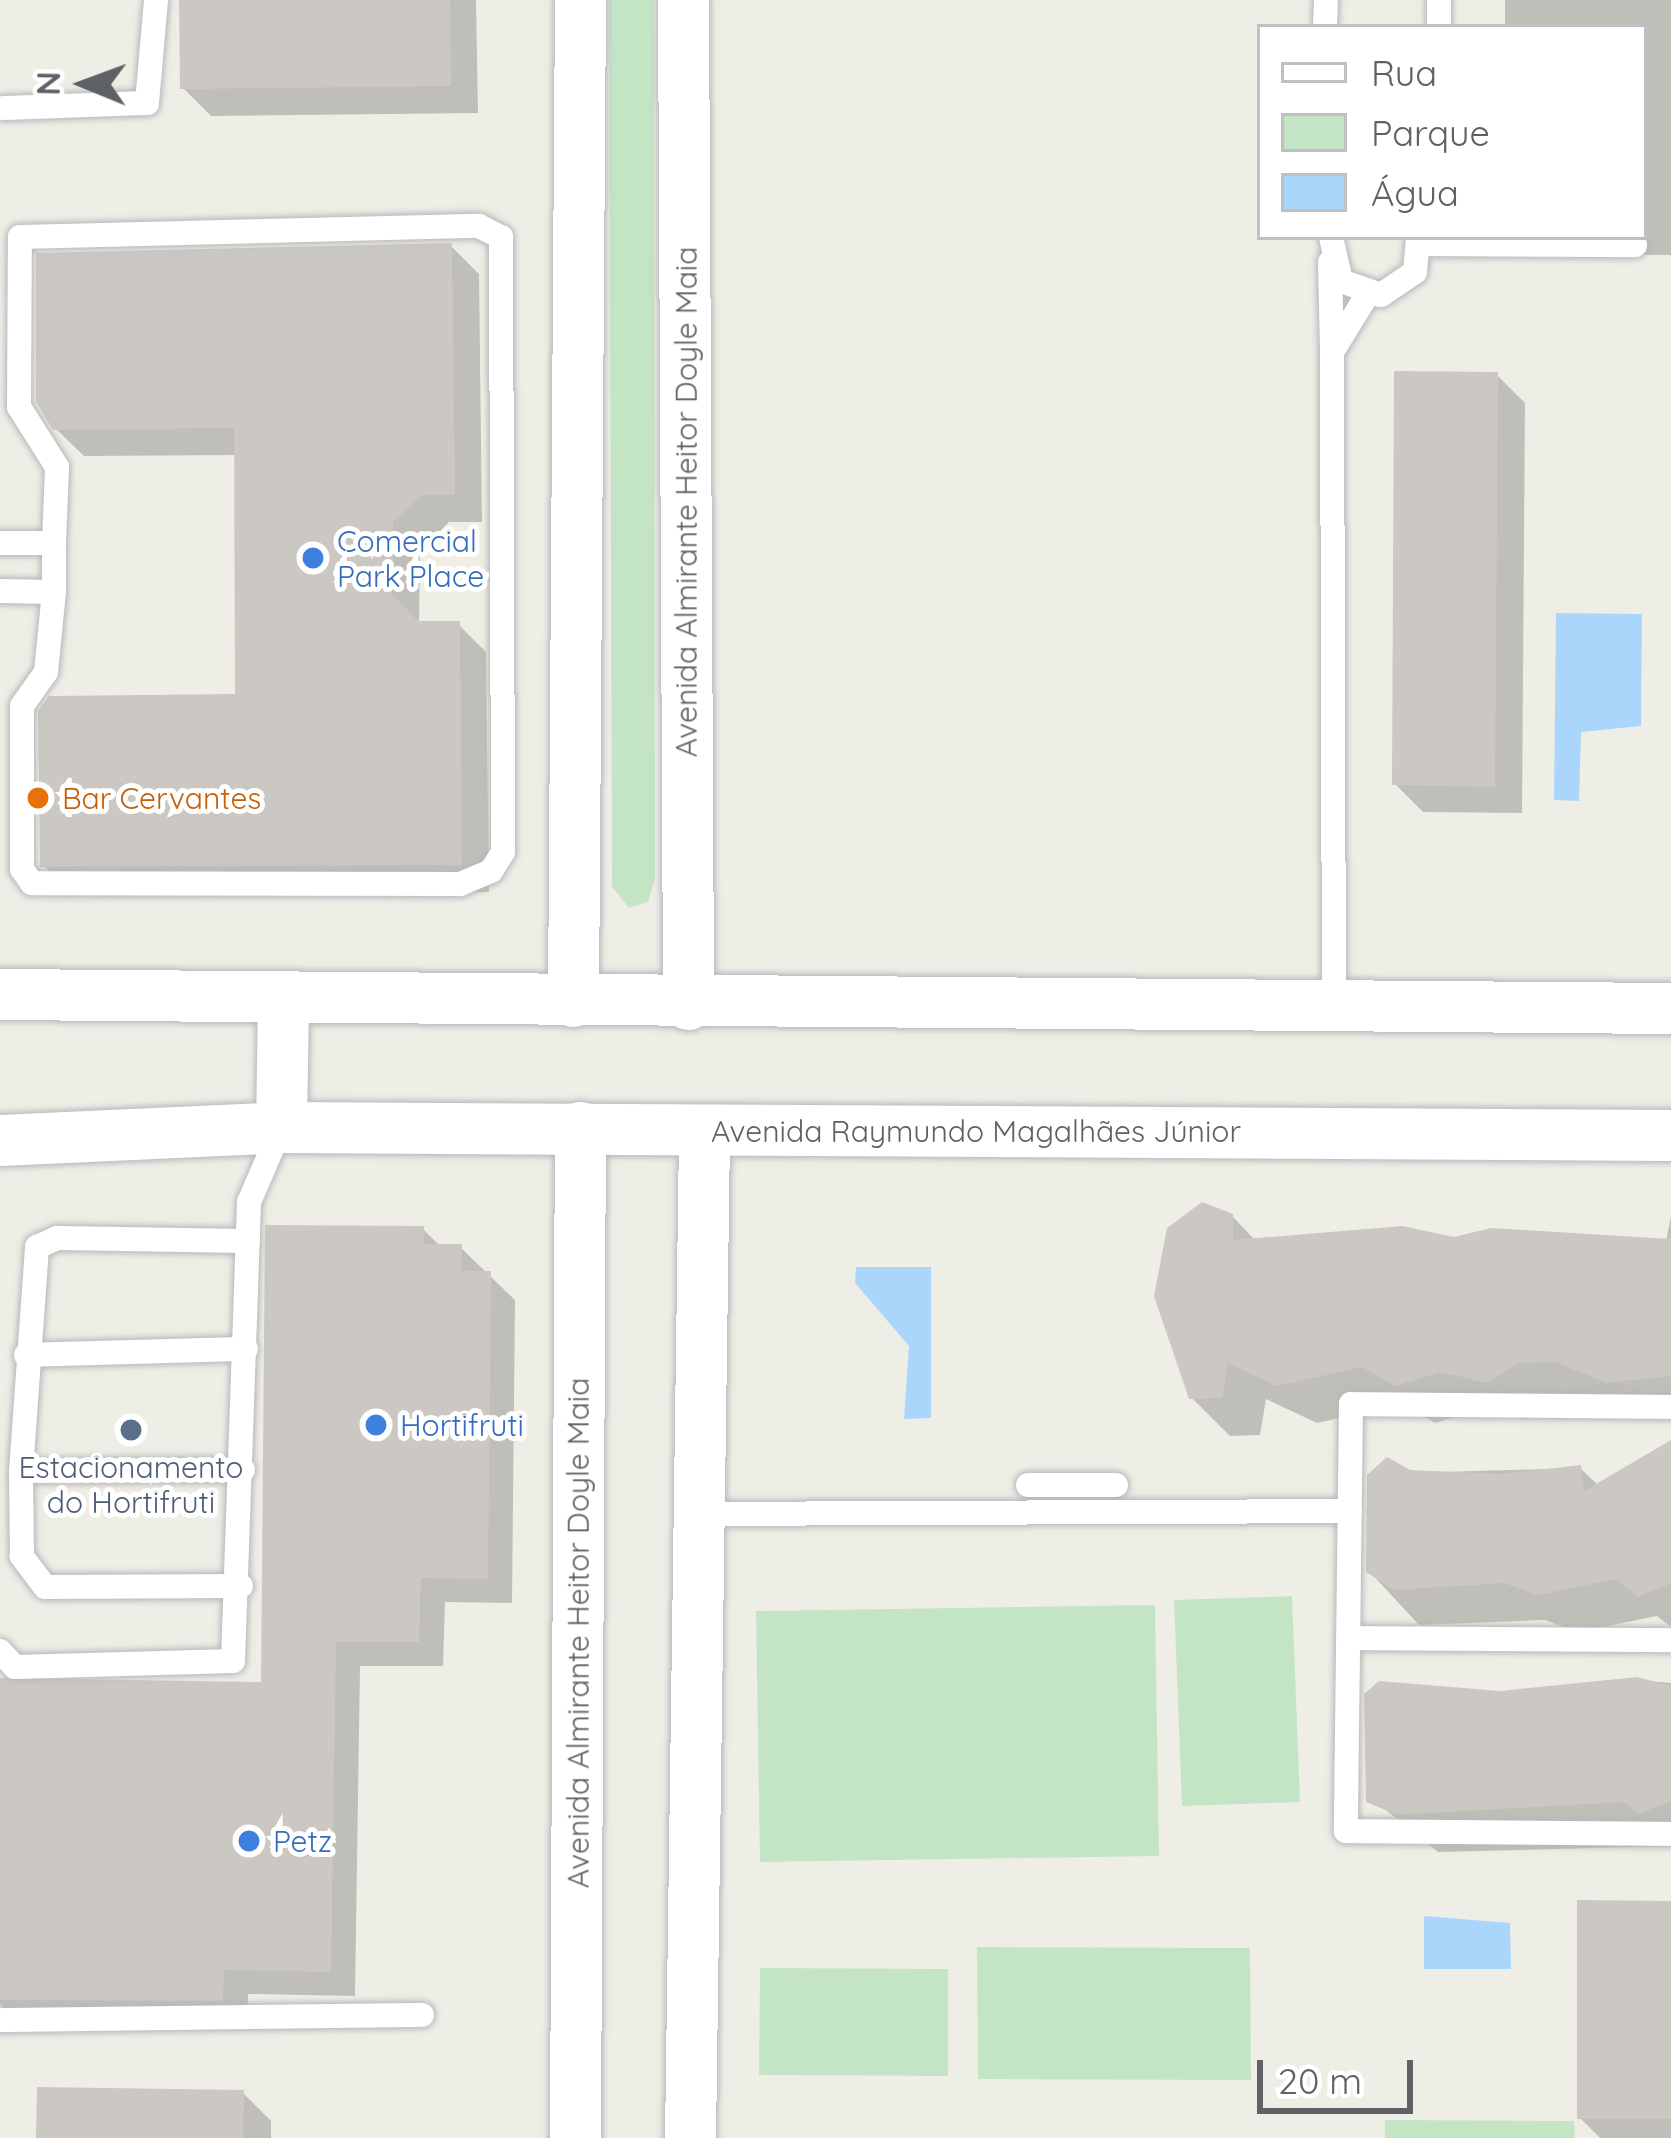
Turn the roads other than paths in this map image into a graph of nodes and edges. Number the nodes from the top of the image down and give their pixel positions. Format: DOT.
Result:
graph roads {
  1 [pos="156,0"];
  2 [pos="580,0"];
  3 [pos="683,0"];
  4 [pos="3,108"];
  5 [pos="1419,240"];
  6 [pos="1331,242"];
  7 [pos="1635,244"];
  8 [pos="1367,295"];
  9 [pos="1332,352"];
  10 [pos="0,542"];
  11 [pos="53,543"];
  12 [pos="0,591"];
  13 [pos="54,592"];
  14 [pos="0,994"];
  15 [pos="284,1001"];
  16 [pos="573,1001"];
  17 [pos="688,1004"];
  18 [pos="1334,1007"];
  19 [pos="1671,1008"];
  20 [pos="281,1126"];
  21 [pos="580,1127"];
  22 [pos="704,1130"];
  23 [pos="1671,1136"];
  24 [pos="0,1140"];
  25 [pos="248,1241"];
  26 [pos="246,1349"];
  27 [pos="26,1355"];
  28 [pos="1671,1407"];
  29 [pos="243,1470"];
  30 [pos="21,1471"];
  31 [pos="1028,1485"];
  32 [pos="1115,1485"];
  33 [pos="1350,1510"];
  34 [pos="697,1514"];
  35 [pos="241,1586"];
  36 [pos="1348,1638"];
  37 [pos="1671,1640"];
  38 [pos="0,1651"];
  39 [pos="1671,1834"];
  40 [pos="422,2015"];
  41 [pos="0,2020"];
  42 [pos="575,2138"];
  43 [pos="690,2138"];
  1 -- 4 [label="lane"];
  2 -- 16 [label="street"];
  3 -- 17 [label="street, Avenida Almirante Heitor Doyle Maia"];
  5 -- 7 [label="lane"];
  5 -- 8 [label="lane"];
  6 -- 8 [label="lane"];
  6 -- 9 [label="lane"];
  8 -- 9 [label="lane"];
  9 -- 18 [label="lane"];
  10 -- 11 [label="lane"];
  11 -- 13 [label="lane"];
  11 -- 13 [label="lane"];
  12 -- 13 [label="lane"];
  14 -- 15 [label="street"];
  15 -- 16 [label="street"];
  15 -- 20 [label="street"];
  16 -- 17 [label="street"];
  17 -- 18 [label="street"];
  18 -- 19 [label="street"];
  20 -- 21 [label="street, Avenida Raymundo Magalhães Júnior"];
  20 -- 24 [label="street, Avenida Raymundo Magalhães Júnior"];
  20 -- 25 [label="lane"];
  21 -- 22 [label="street, Avenida Raymundo Magalhães Júnior"];
  21 -- 42 [label="street, Avenida Almirante Heitor Doyle Maia"];
  22 -- 23 [label="street, Avenida Raymundo Magalhães Júnior"];
  22 -- 34 [label="street"];
  25 -- 26 [label="lane"];
  25 -- 27 [label="lane"];
  26 -- 27 [label="lane"];
  26 -- 29 [label="lane"];
  27 -- 30 [label="lane"];
  28 -- 33 [label="lane"];
  29 -- 30 [label="lane"];
  29 -- 35 [label="lane"];
  30 -- 35 [label="lane"];
  31 -- 32 [label="lane"];
  33 -- 34 [label="lane"];
  33 -- 36 [label="lane"];
  34 -- 43 [label="street"];
  35 -- 38 [label="lane"];
  36 -- 37 [label="lane"];
  36 -- 39 [label="lane"];
  40 -- 41 [label="lane"];
}
